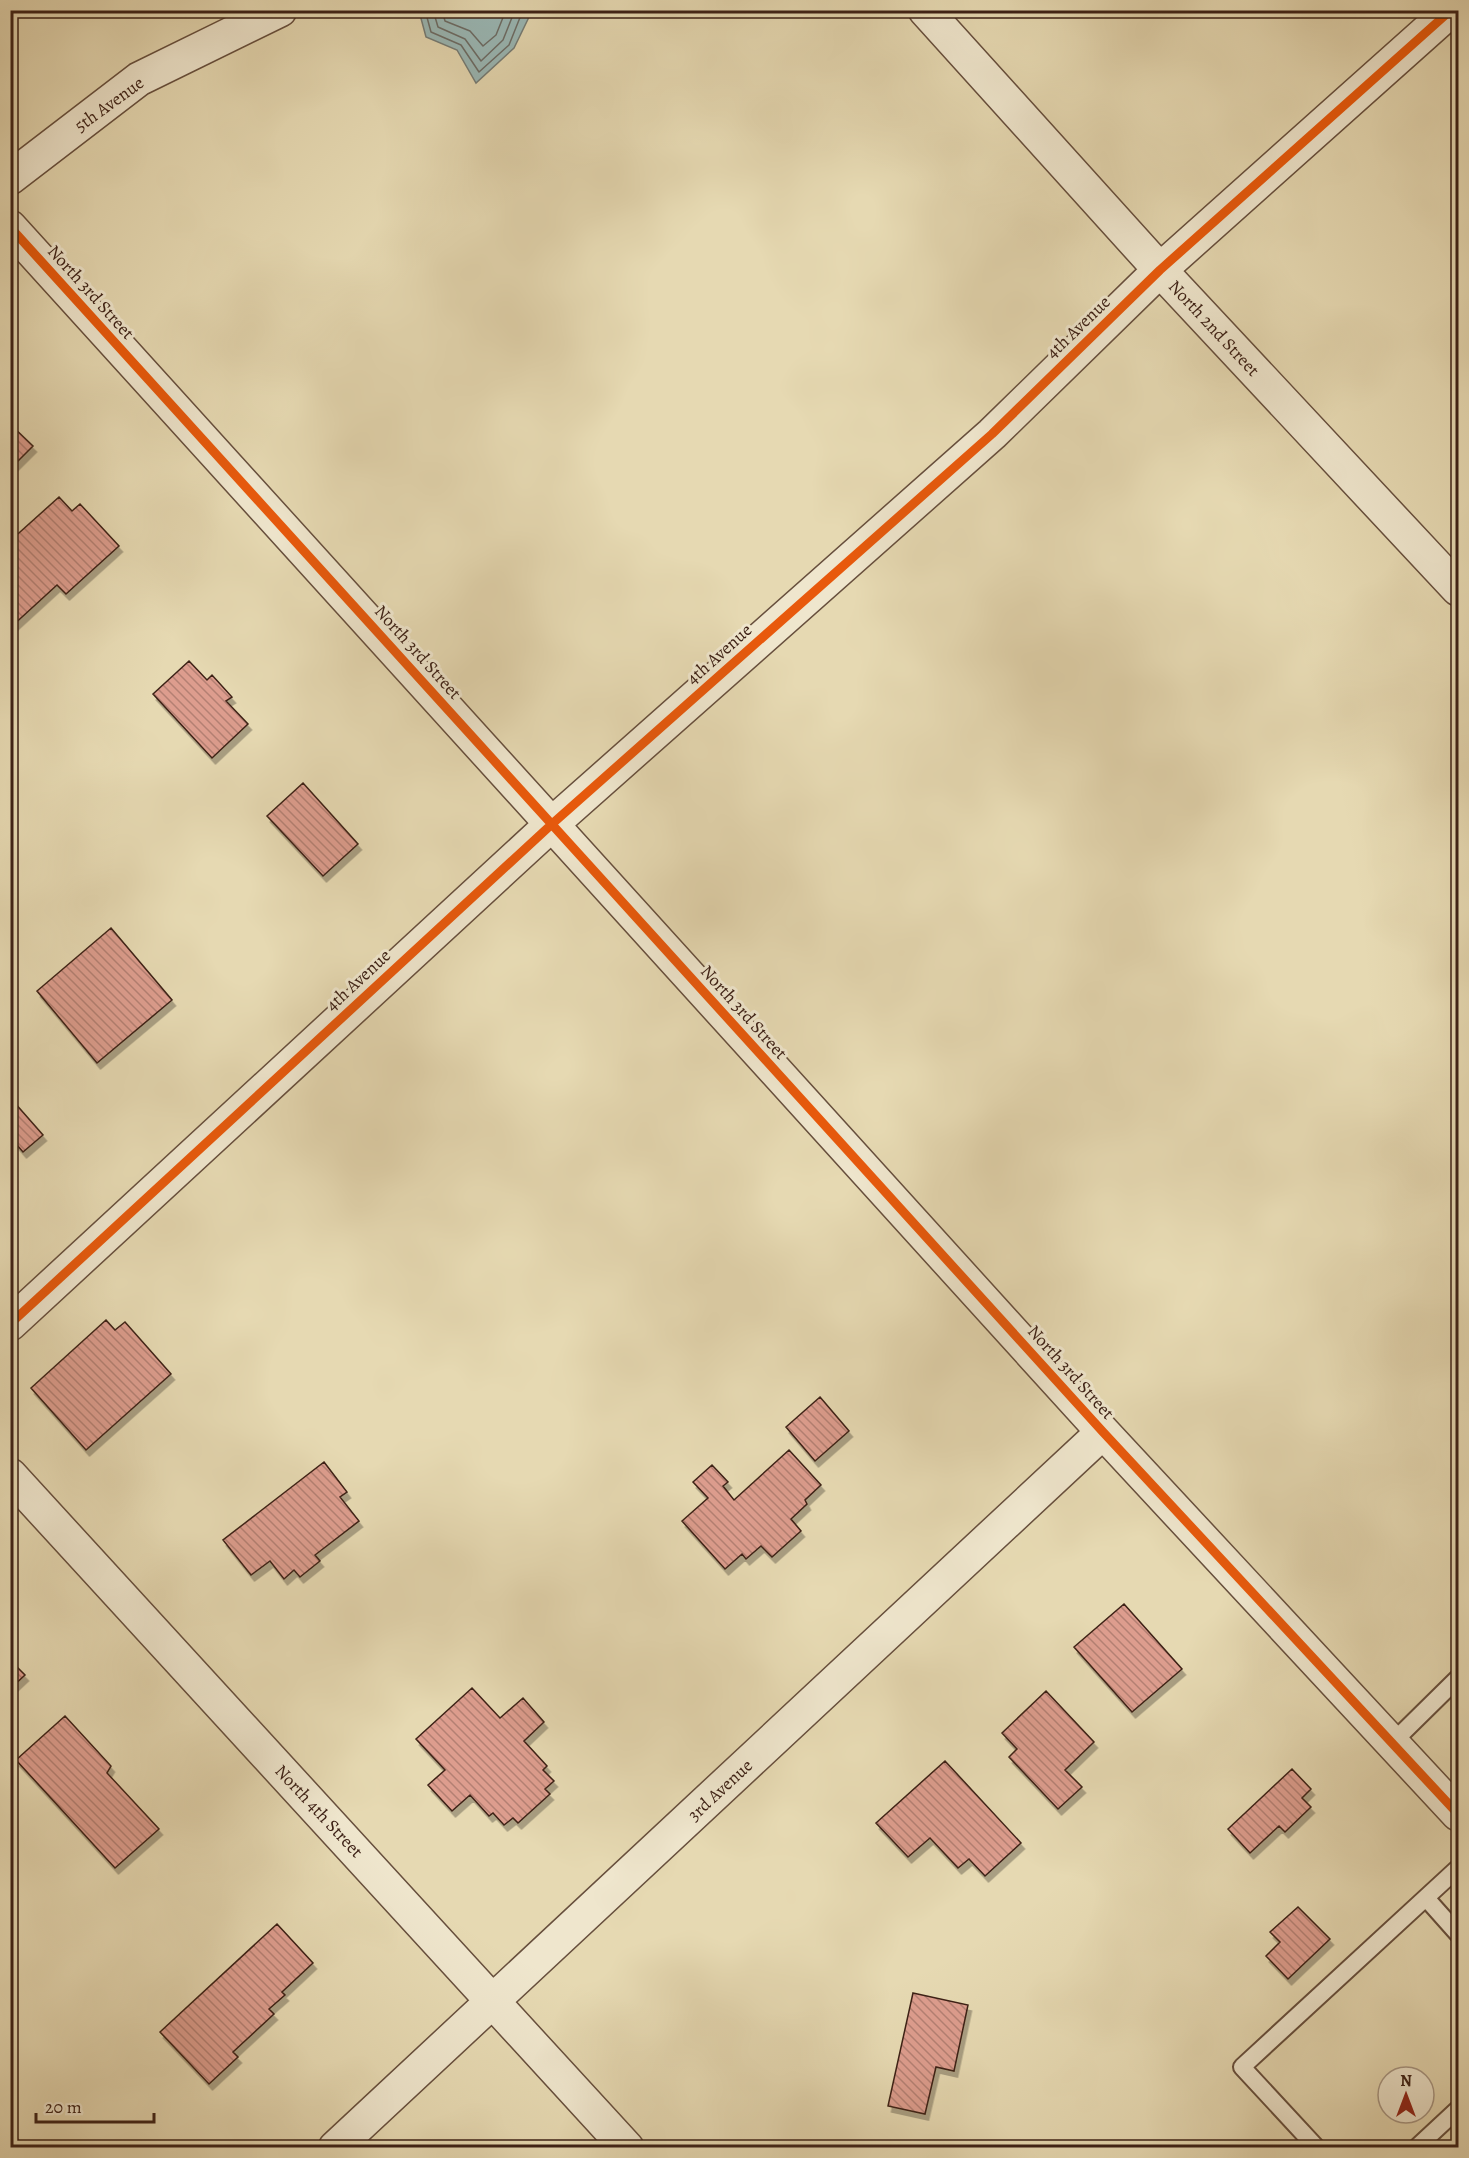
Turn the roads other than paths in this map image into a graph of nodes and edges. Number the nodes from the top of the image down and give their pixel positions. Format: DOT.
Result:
graph roads {
  1 [pos="280,10"];
  2 [pos="925,10"];
  3 [pos="1451,10"];
  4 [pos="10,178"];
  5 [pos="10,227"];
  6 [pos="1160,270"];
  7 [pos="1458,589"];
  8 [pos="552,824"];
  9 [pos="10,1324"];
  10 [pos="1103,1432"];
  11 [pos="10,1476"];
  12 [pos="1458,1678"];
  13 [pos="1393,1742"];
  14 [pos="1458,1814"];
  15 [pos="1458,1868"];
  16 [pos="1426,1898"];
  17 [pos="1458,1934"];
  18 [pos="494,2002"];
  19 [pos="1458,2109"];
  20 [pos="335,2148"];
  21 [pos="627,2148"];
  22 [pos="1317,2148"];
  23 [pos="1416,2148"];
  1 -- 4 [label="street, 5th Avenue"];
  2 -- 6 [label="street, North 2nd Street"];
  3 -- 6 [label="street, 4th Avenue"];
  5 -- 8 [label="street, North 3rd Street"];
  6 -- 7 [label="street, North 2nd Street"];
  6 -- 8 [label="street, 4th Avenue"];
  8 -- 9 [label="street, 4th Avenue"];
  8 -- 10 [label="street, North 3rd Street"];
  10 -- 13 [label="street, North 3rd Street"];
  10 -- 18 [label="street, 3rd Avenue"];
  11 -- 18 [label="street, North 4th Street"];
  12 -- 13 [label="lane"];
  13 -- 14 [label="street, North 3rd Street"];
  15 -- 16 [label="lane"];
  16 -- 17 [label="lane"];
  16 -- 22 [label="lane"];
  18 -- 20 [label="street, 3rd Avenue"];
  18 -- 21 [label="street, North 4th Street"];
  19 -- 23 [label="lane"];
}
